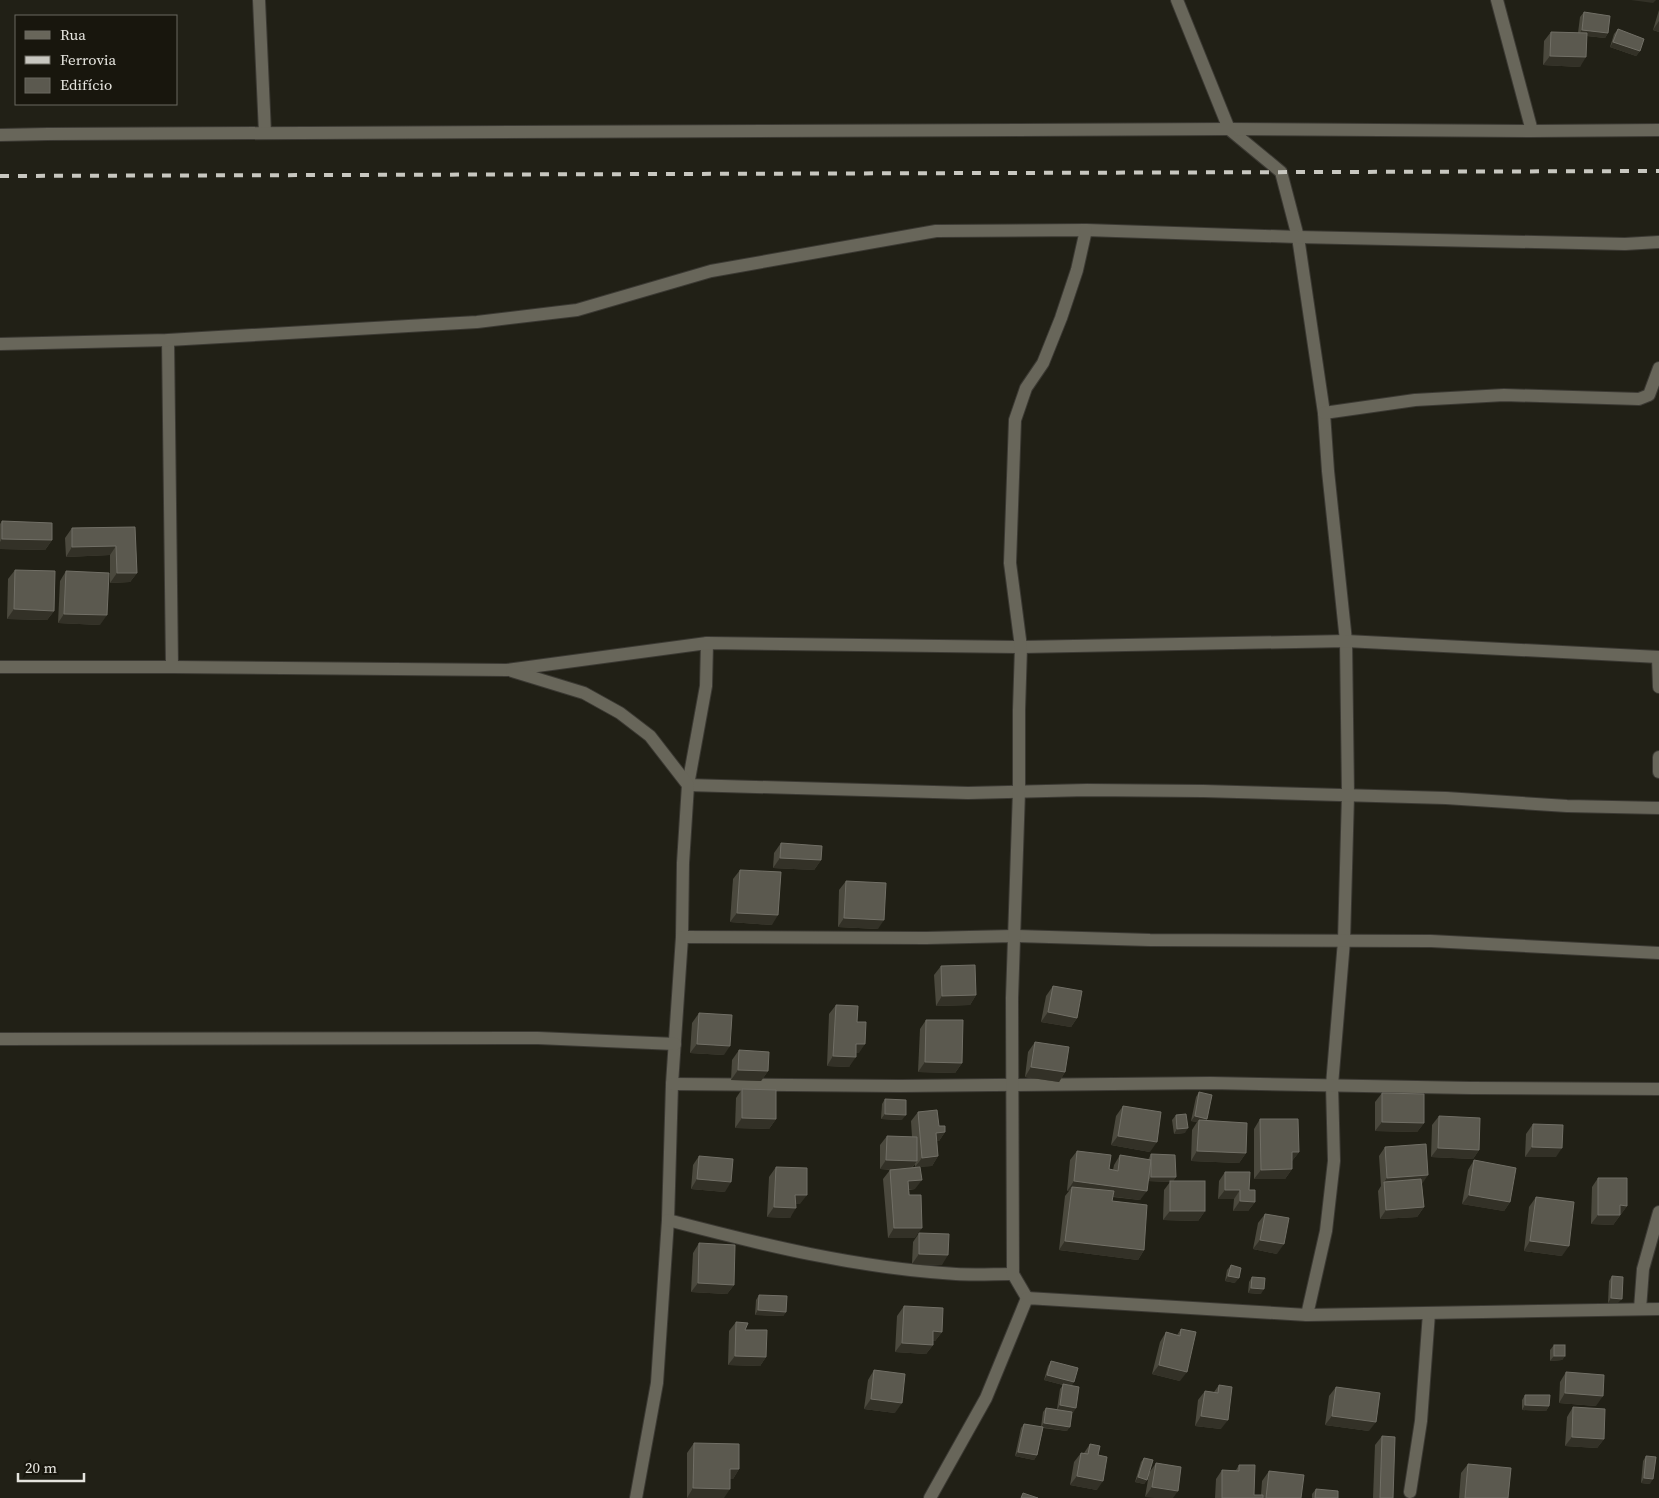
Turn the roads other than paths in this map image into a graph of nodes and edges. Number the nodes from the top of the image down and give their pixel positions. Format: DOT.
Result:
graph roads {
  1 [pos="259,0"];
  2 [pos="1177,0"];
  3 [pos="1497,0"];
  4 [pos="1229,129"];
  5 [pos="1659,130"];
  6 [pos="1532,131"];
  7 [pos="265,133"];
  8 [pos="0,135"];
  9 [pos="1086,230"];
  10 [pos="1298,237"];
  11 [pos="1659,242"];
  12 [pos="168,340"];
  13 [pos="0,344"];
  14 [pos="1659,368"];
  15 [pos="1324,413"];
  16 [pos="1346,641"];
  17 [pos="707,643"];
  18 [pos="1022,647"];
  19 [pos="1658,657"];
  20 [pos="0,667"];
  21 [pos="172,667"];
  22 [pos="507,670"];
  23 [pos="1659,687"];
  24 [pos="1659,757"];
  25 [pos="1659,772"];
  26 [pos="688,785"];
  27 [pos="1019,791"];
  28 [pos="1348,795"];
  29 [pos="1659,808"];
  30 [pos="1013,936"];
  31 [pos="682,937"];
  32 [pos="1344,941"];
  33 [pos="1659,953"];
  34 [pos="0,1039"];
  35 [pos="675,1044"];
  36 [pos="672,1084"];
  37 [pos="1332,1085"];
  38 [pos="1012,1086"];
  39 [pos="1659,1089"];
  40 [pos="1659,1212"];
  41 [pos="668,1220"];
  42 [pos="1013,1274"];
  43 [pos="1027,1298"];
  44 [pos="1640,1309"];
  45 [pos="1659,1309"];
  46 [pos="1430,1313"];
  47 [pos="1307,1315"];
  48 [pos="1410,1492"];
  49 [pos="636,1498"];
  50 [pos="930,1498"];
  1 -- 7 [label="street"];
  2 -- 4 [label="street"];
  3 -- 6 [label="street"];
  4 -- 6 [label="street"];
  4 -- 7 [label="street"];
  4 -- 10 [label="street"];
  5 -- 6 [label="street"];
  7 -- 8 [label="street"];
  9 -- 10 [label="street"];
  9 -- 12 [label="street"];
  9 -- 18 [label="street"];
  10 -- 11 [label="street"];
  10 -- 15 [label="street"];
  12 -- 13 [label="street"];
  12 -- 21 [label="street"];
  14 -- 15 [label="street"];
  15 -- 16 [label="street"];
  16 -- 18 [label="street"];
  16 -- 19 [label="street"];
  16 -- 28 [label="street"];
  17 -- 18 [label="street"];
  17 -- 22 [label="street"];
  17 -- 26 [label="street"];
  18 -- 27 [label="street"];
  19 -- 23 [label="street"];
  20 -- 21 [label="street"];
  21 -- 22 [label="street"];
  22 -- 26 [label="street"];
  24 -- 25 [label="street"];
  26 -- 27 [label="street"];
  26 -- 31 [label="street"];
  27 -- 28 [label="street"];
  27 -- 30 [label="street"];
  28 -- 29 [label="street"];
  28 -- 32 [label="street"];
  30 -- 31 [label="street"];
  30 -- 32 [label="street"];
  30 -- 38 [label="street"];
  31 -- 35 [label="street"];
  32 -- 33 [label="street"];
  32 -- 37 [label="street"];
  34 -- 35 [label="street"];
  35 -- 36 [label="street"];
  36 -- 38 [label="street"];
  36 -- 41 [label="street"];
  37 -- 38 [label="street"];
  37 -- 39 [label="street"];
  37 -- 47 [label="street"];
  38 -- 42 [label="street"];
  40 -- 44 [label="street"];
  41 -- 42 [label="street"];
  41 -- 49 [label="street"];
  42 -- 43 [label="street"];
  43 -- 47 [label="street"];
  43 -- 50 [label="street"];
  44 -- 45 [label="street"];
  44 -- 46 [label="street"];
  46 -- 47 [label="street"];
  46 -- 48 [label="street"];
}
